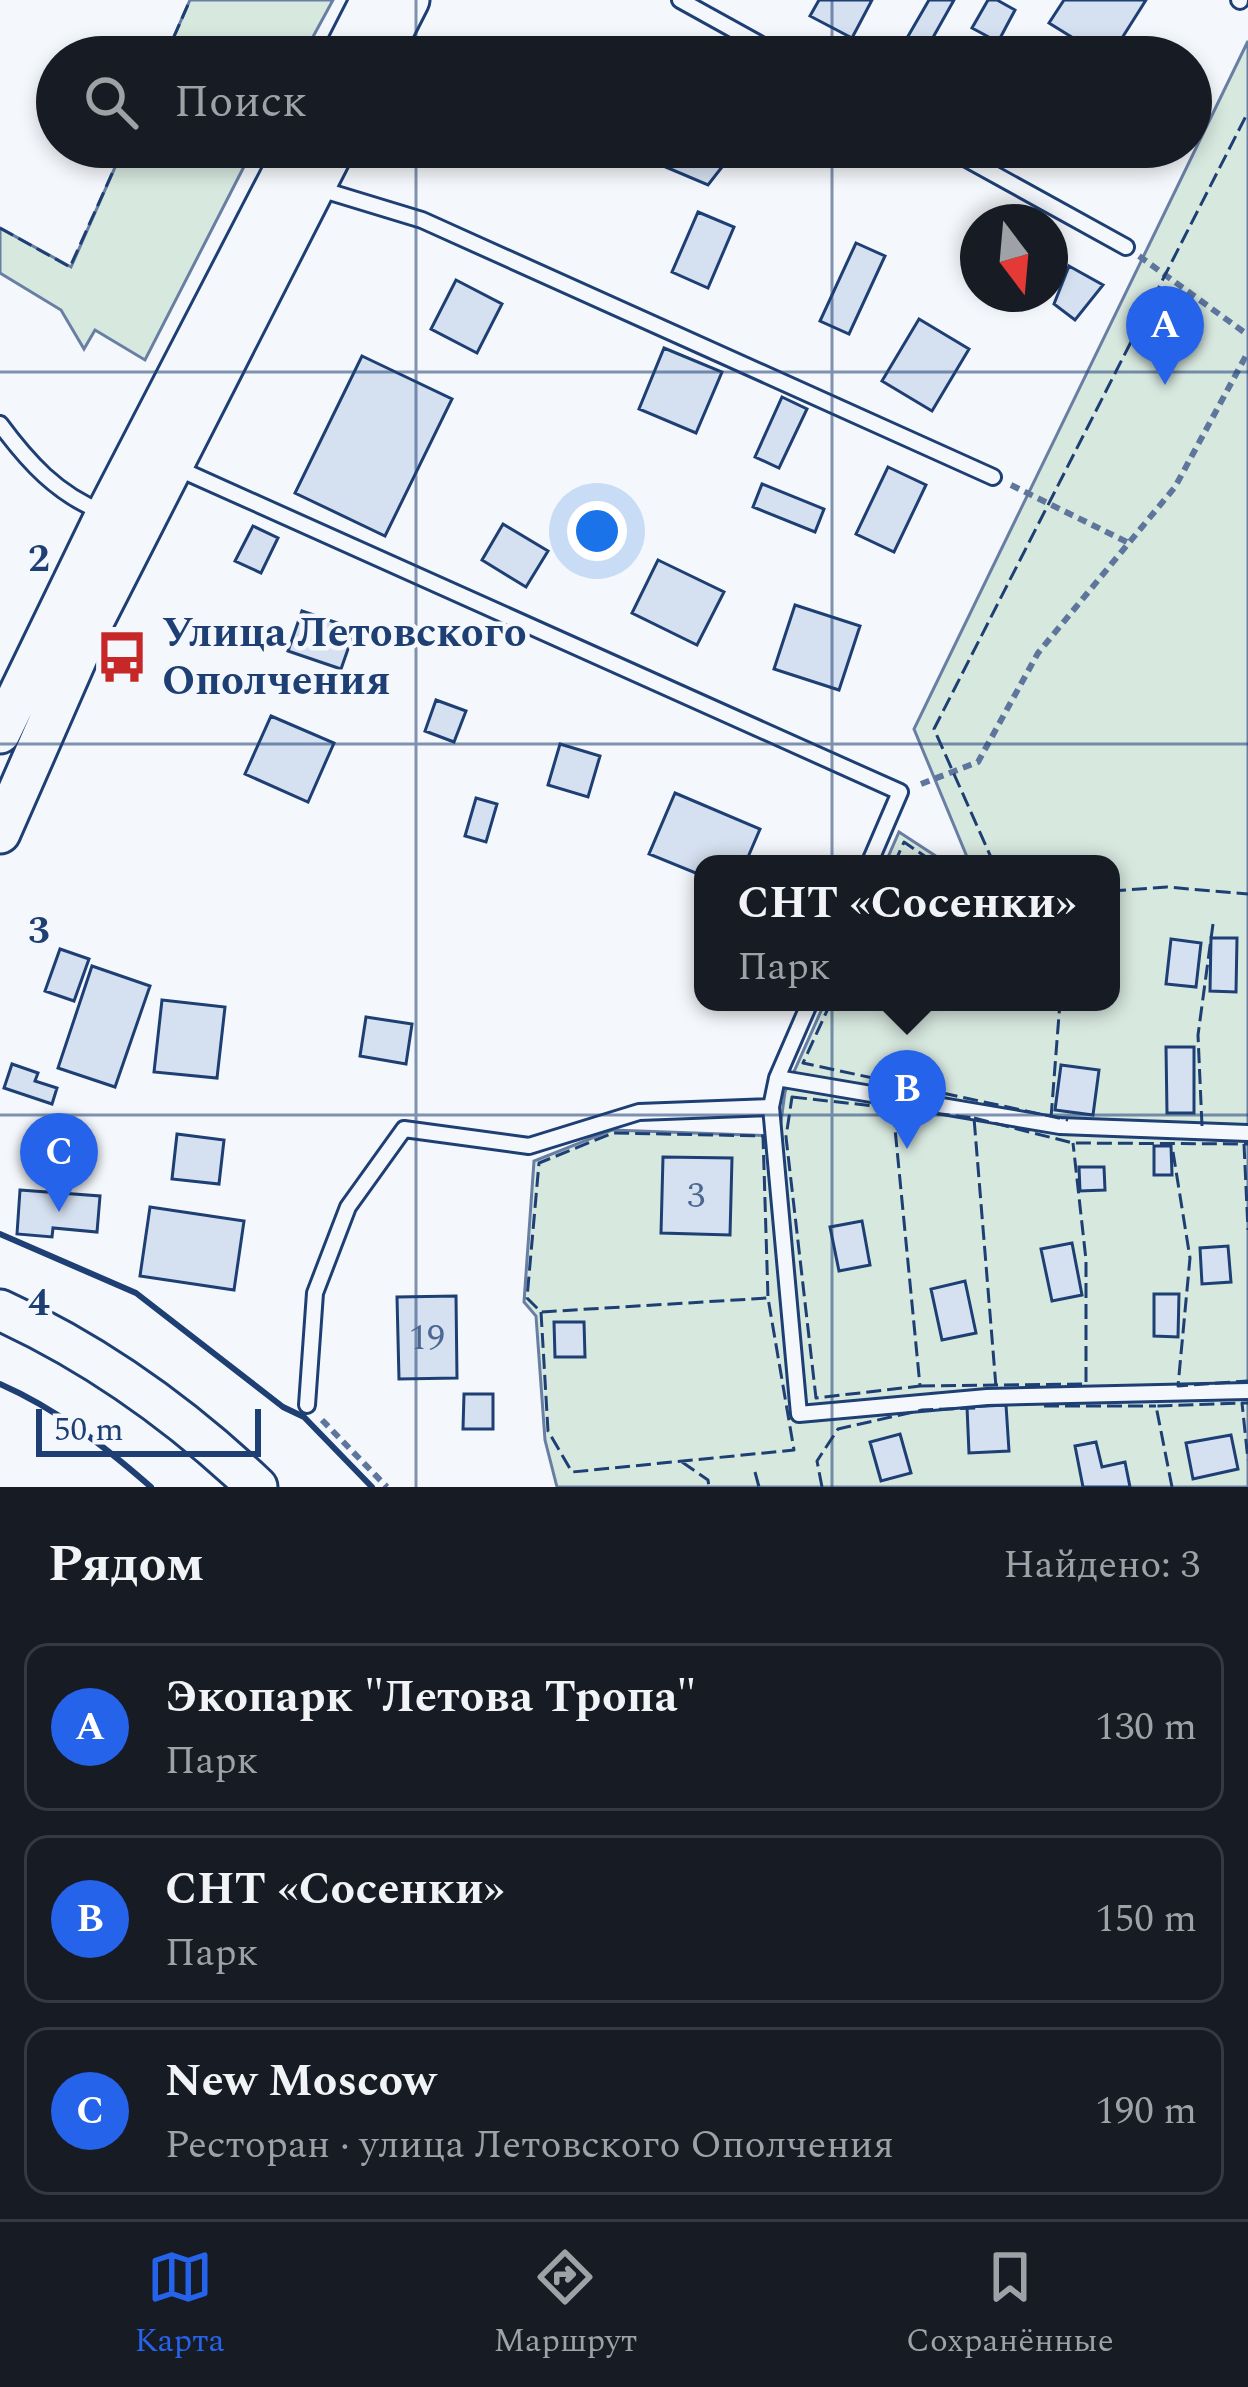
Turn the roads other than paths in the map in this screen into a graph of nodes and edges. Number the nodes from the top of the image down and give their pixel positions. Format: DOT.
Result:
graph roads {
  1 [pos="371,0"];
  2 [pos="409,0"];
  3 [pos="680,0"];
  4 [pos="353,36"];
  5 [pos="391,36"];
  6 [pos="745,36"];
  7 [pos="285,168"];
  8 [pos="324,168"];
  9 [pos="983,168"];
  10 [pos="315,187"];
  11 [pos="1126,247"];
  12 [pos="0,424"];
  13 [pos="172,466"];
  14 [pos="993,477"];
  15 [pos="106,514"];
  16 [pos="0,734"];
  17 [pos="0,833"];
  18 [pos="873,855"];
  19 [pos="806,1011"];
  20 [pos="777,1078"];
  21 [pos="771,1107"];
  22 [pos="1248,1133"];
  23 [pos="0,1310"];
  24 [pos="1248,1391"];
  25 [pos="307,1405"];
  26 [pos="257,1487"];
  1 -- 4 [label="main road"];
  2 -- 5 [label="main road"];
  3 -- 6 [label="lane"];
  7 -- 15 [label="main road"];
  8 -- 10 [label="main road"];
  9 -- 11 [label="lane"];
  10 -- 13 [label="main road"];
  10 -- 14 [label="lane"];
  12 -- 15 [label="lane"];
  13 -- 17 [label="main road"];
  13 -- 18 [label="lane"];
  15 -- 16 [label="main road"];
  19 -- 20 [label="lane"];
  20 -- 21 [label="lane"];
  20 -- 22 [label="lane"];
  21 -- 24 [label="lane"];
  21 -- 25 [label="lane"];
  23 -- 26 [label="main road"];
}
